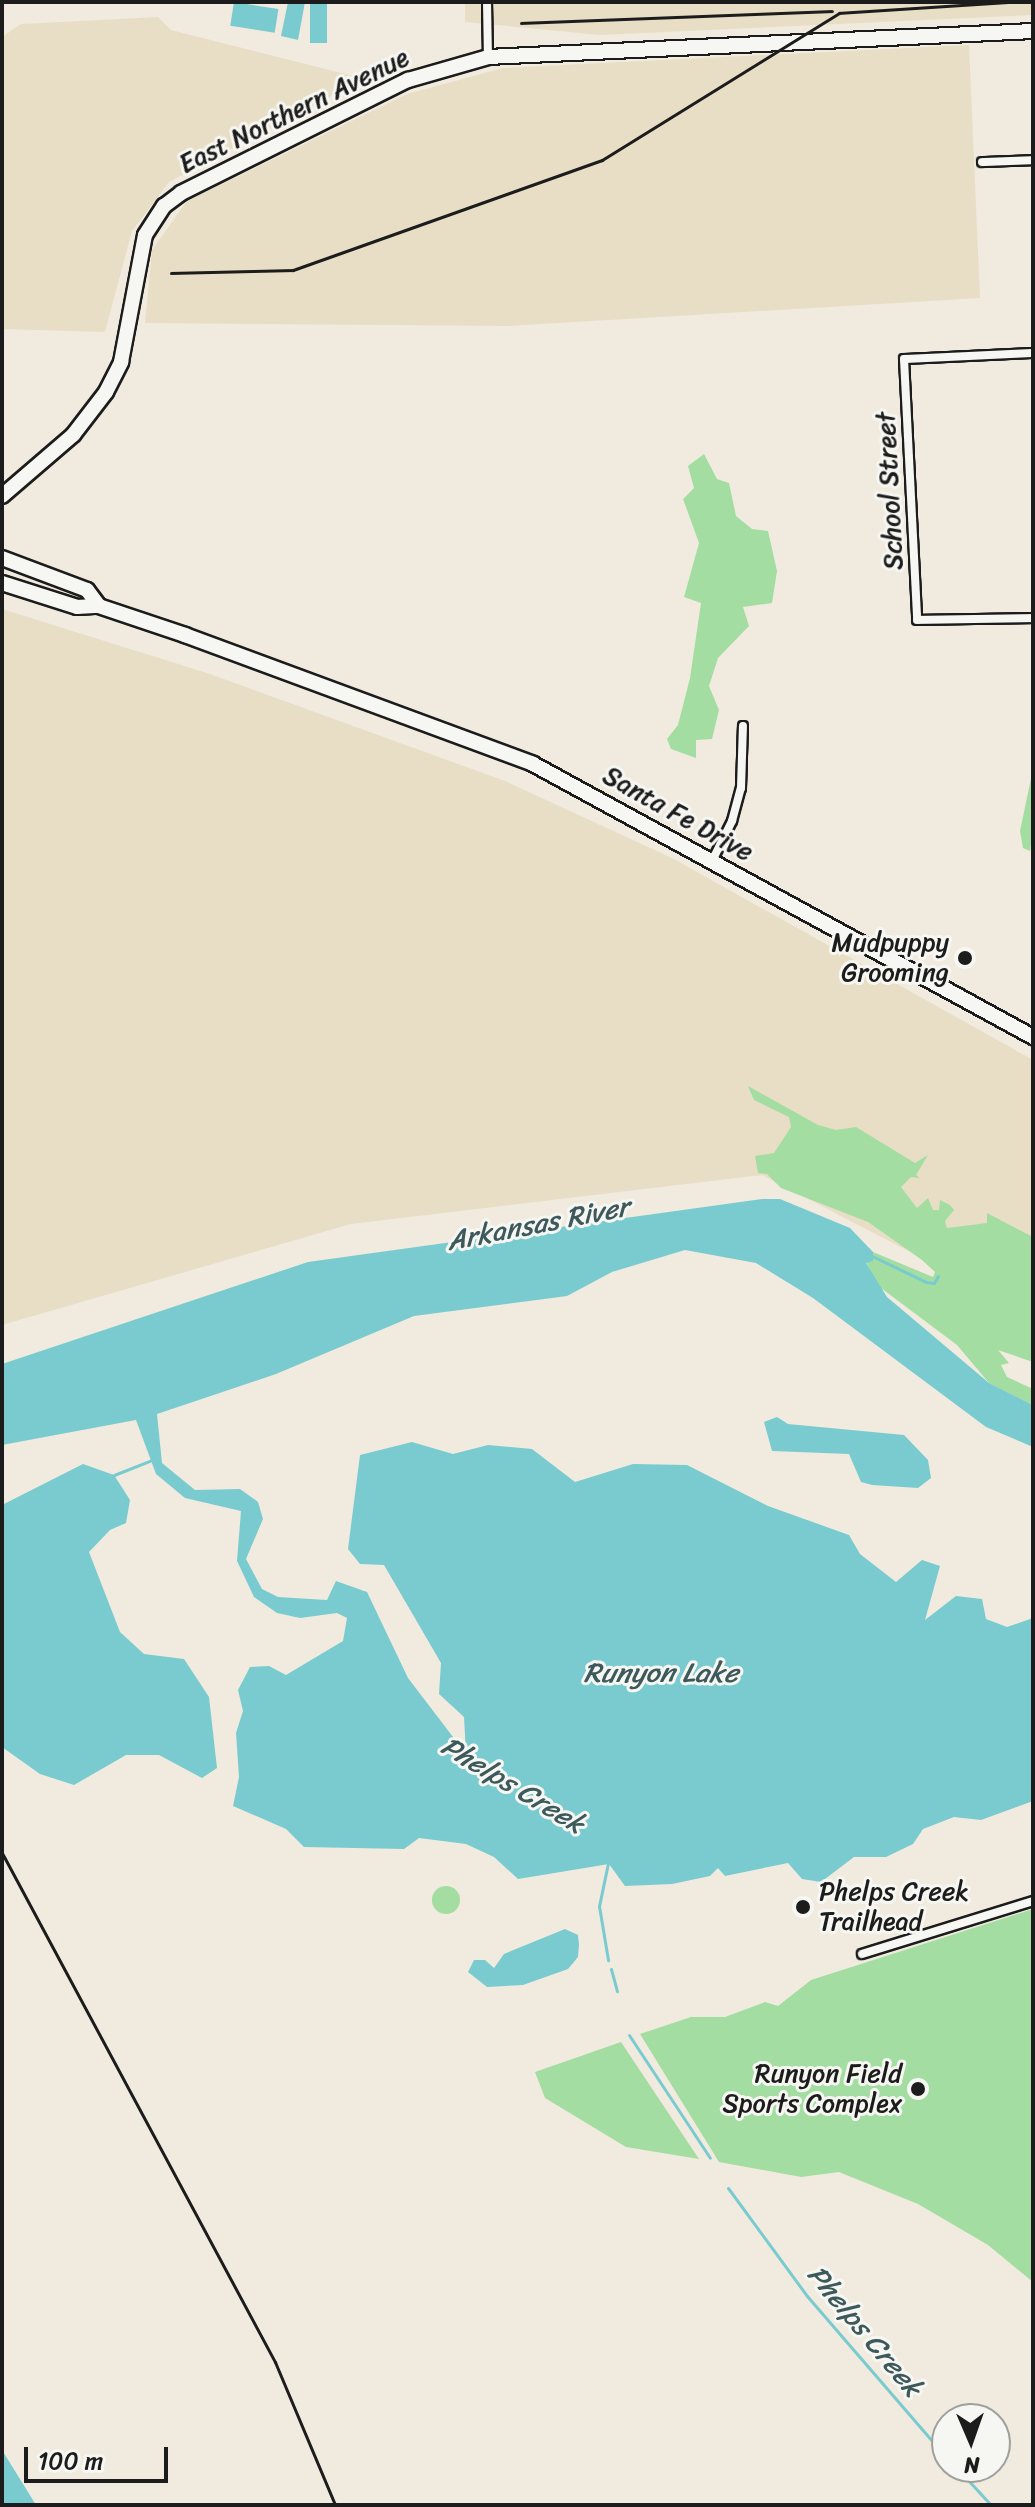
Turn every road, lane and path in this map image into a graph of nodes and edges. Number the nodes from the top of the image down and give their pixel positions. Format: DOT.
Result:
graph roads {
  1 [pos="487,2"];
  2 [pos="1033,31"];
  3 [pos="488,57"];
  4 [pos="1033,160"];
  5 [pos="982,162"];
  6 [pos="1033,353"];
  7 [pos="34,469"];
  8 [pos="2,488"];
  9 [pos="2,496"];
  10 [pos="2,558"];
  11 [pos="2,583"];
  12 [pos="99,606"];
  13 [pos="1033,618"];
  14 [pos="743,726"];
  15 [pos="712,861"];
  16 [pos="1033,1037"];
  17 [pos="1033,1901"];
  18 [pos="862,1954"];
  1 -- 3 [label="street"];
  2 -- 3 [label="main road, East Northern Avenue"];
  3 -- 7 [label="main road, East Northern Avenue"];
  4 -- 5 [label="street"];
  6 -- 13 [label="street, School Street"];
  7 -- 8 [label="main road"];
  7 -- 9 [label="main road, East Northern Avenue"];
  10 -- 12 [label="main road"];
  11 -- 12 [label="main road"];
  12 -- 15 [label="main road, Santa Fe Drive"];
  14 -- 15 [label="street"];
  15 -- 16 [label="main road, Santa Fe Drive"];
  17 -- 18 [label="street"];
}
